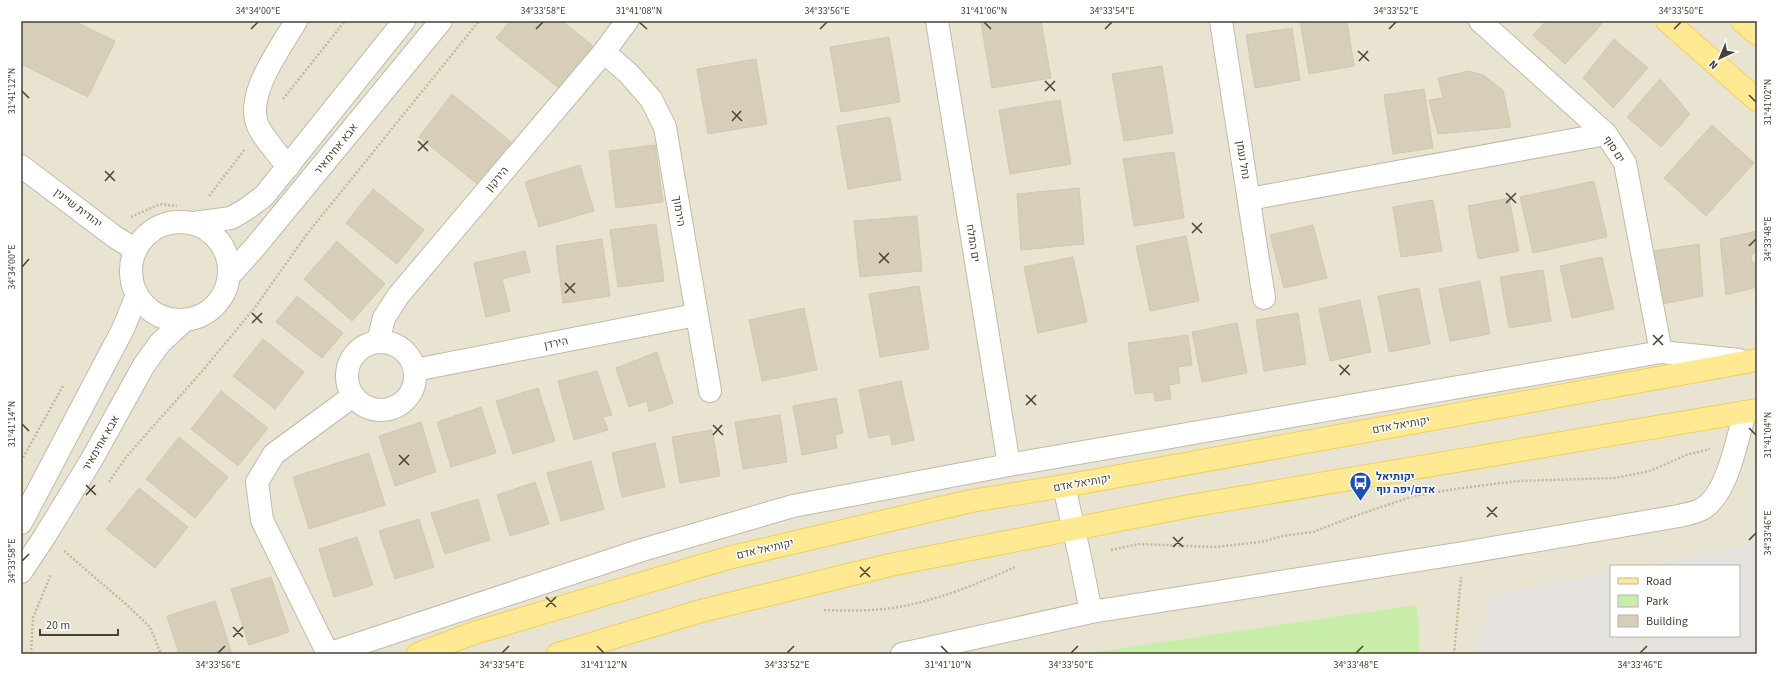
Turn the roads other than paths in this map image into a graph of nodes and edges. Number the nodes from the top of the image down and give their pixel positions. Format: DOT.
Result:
graph roads {
  1 [pos="296,21"];
  2 [pos="404,21"];
  3 [pos="441,21"];
  4 [pos="627,21"];
  5 [pos="937,21"];
  6 [pos="1221,21"];
  7 [pos="1480,21"];
  8 [pos="1667,21"];
  9 [pos="1742,21"];
  10 [pos="1757,34"];
  11 [pos="604,52"];
  12 [pos="1757,100"];
  13 [pos="1606,134"];
  14 [pos="21,166"];
  15 [pos="288,167"];
  16 [pos="1249,199"];
  17 [pos="194,223"];
  18 [pos="136,250"];
  19 [pos="230,275"];
  20 [pos="137,295"];
  21 [pos="1264,298"];
  22 [pos="696,315"];
  23 [pos="185,320"];
  24 [pos="378,342"];
  25 [pos="1660,352"];
  26 [pos="1755,360"];
  27 [pos="415,370"];
  28 [pos="710,391"];
  29 [pos="353,396"];
  30 [pos="1751,411"];
  31 [pos="1009,465"];
  32 [pos="1064,486"];
  33 [pos="21,523"];
  34 [pos="1073,528"];
  35 [pos="21,572"];
  36 [pos="1090,612"];
  37 [pos="328,654"];
  38 [pos="418,654"];
  39 [pos="558,654"];
  40 [pos="902,654"];
  1 -- 15 [label="street"];
  2 -- 15 [label="street"];
  3 -- 19 [label="street, אבא אחימאיר"];
  4 -- 11 [label="street, הירקון"];
  5 -- 31 [label="street, ים המלח"];
  6 -- 16 [label="street, נחל נעמן"];
  7 -- 13 [label="street, ים סוף"];
  8 -- 12 [label="main road"];
  9 -- 10 [label="main road"];
  11 -- 22 [label="street, הירמוך"];
  11 -- 24 [label="street, הירקון"];
  13 -- 16 [label="street"];
  13 -- 25 [label="street, ים סוף"];
  14 -- 18 [label="street, יהודית שיינין"];
  15 -- 17 [label="street"];
  16 -- 21 [label="street, נחל נעמן"];
  17 -- 18 [label="street"];
  17 -- 19 [label="street"];
  18 -- 20 [label="street"];
  19 -- 23 [label="street"];
  20 -- 23 [label="street"];
  20 -- 33 [label="street"];
  22 -- 27 [label="street, הירדן"];
  22 -- 28 [label="street, הירמוך"];
  23 -- 35 [label="street, אבא אחימאיר"];
  24 -- 27 [label="street"];
  24 -- 29 [label="street"];
  25 -- 26 [label="street"];
  25 -- 31 [label="street"];
  26 -- 32 [label="main road, יקותיאל אדם"];
  27 -- 29 [label="street"];
  29 -- 37 [label="street"];
  30 -- 34 [label="main road"];
  30 -- 36 [label="street"];
  31 -- 37 [label="street"];
  32 -- 34 [label="street"];
  32 -- 38 [label="main road, יקותיאל אדם"];
  34 -- 36 [label="street"];
  34 -- 39 [label="main road"];
  36 -- 40 [label="street"];
}
